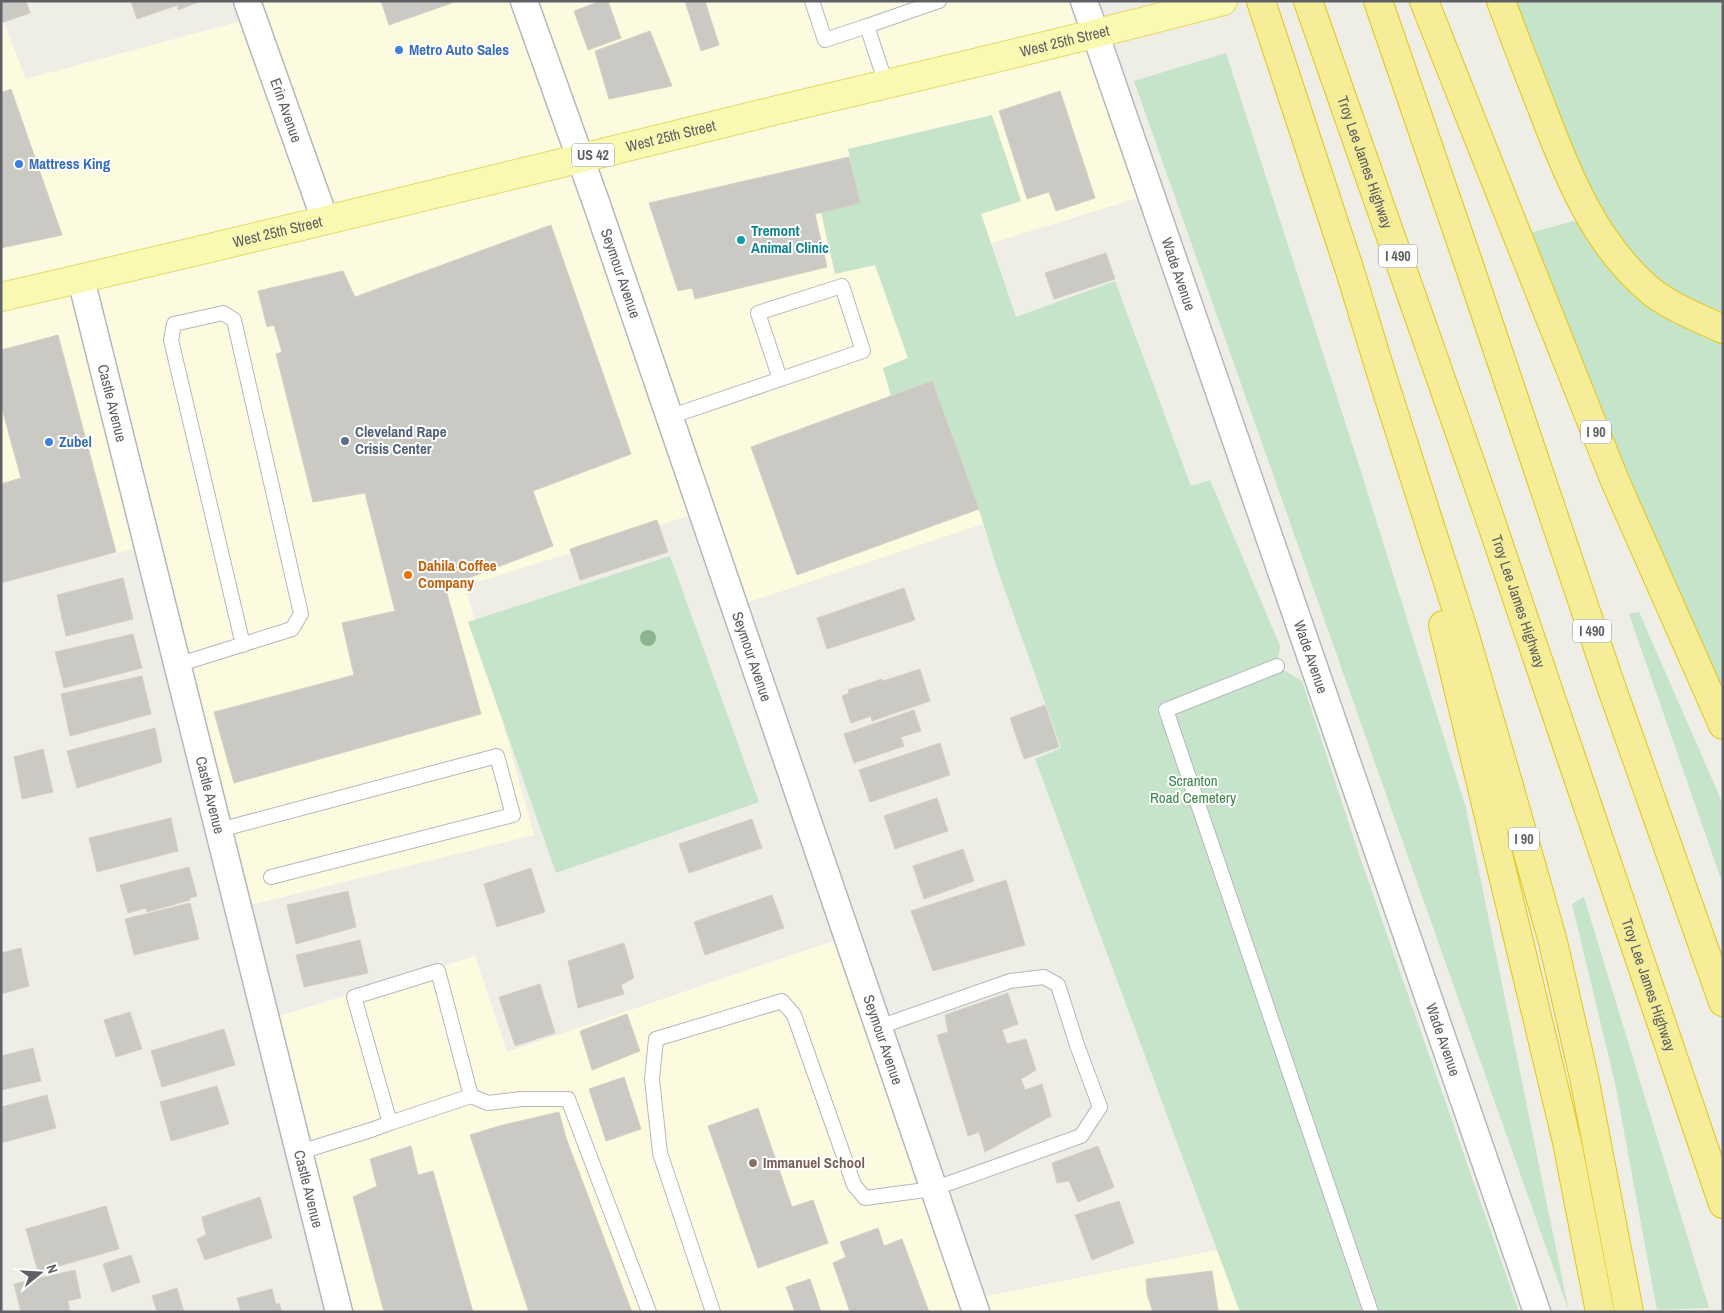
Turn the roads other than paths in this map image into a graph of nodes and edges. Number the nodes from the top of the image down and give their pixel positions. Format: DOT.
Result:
graph roads {
  1 [pos="246,1"];
  2 [pos="524,1"];
  3 [pos="812,1"];
  4 [pos="940,1"];
  5 [pos="1084,1"];
  6 [pos="1223,1"];
  7 [pos="1261,1"];
  8 [pos="1308,1"];
  9 [pos="1378,1"];
  10 [pos="1424,1"];
  11 [pos="1501,1"];
  12 [pos="919,4"];
  13 [pos="867,26"];
  14 [pos="1095,33"];
  15 [pos="886,84"];
  16 [pos="581,159"];
  17 [pos="325,220"];
  18 [pos="81,279"];
  19 [pos="1,297"];
  20 [pos="1723,329"];
  21 [pos="1382,376"];
  22 [pos="780,379"];
  23 [pos="669,417"];
  24 [pos="243,645"];
  25 [pos="177,665"];
  26 [pos="1277,666"];
  27 [pos="1723,725"];
  28 [pos="219,830"];
  29 [pos="271,876"];
  30 [pos="1723,1002"];
  31 [pos="879,1027"];
  32 [pos="471,1096"];
  33 [pos="390,1123"];
  34 [pos="300,1152"];
  35 [pos="933,1189"];
  36 [pos="1723,1204"];
  37 [pos="339,1312"];
  38 [pos="650,1312"];
  39 [pos="713,1312"];
  40 [pos="976,1312"];
  41 [pos="1371,1312"];
  42 [pos="1537,1312"];
  43 [pos="1600,1312"];
  44 [pos="1628,1312"];
  1 -- 17 [label="street, Erin Avenue"];
  2 -- 16 [label="street, Seymour Avenue"];
  3 -- 13 [label="lane"];
  4 -- 12 [label="lane"];
  5 -- 14 [label="street, Wade Avenue"];
  6 -- 14 [label="main road, West 25th Street / US 42"];
  7 -- 21 [label="highway, I 90"];
  8 -- 36 [label="highway, Troy Lee James Highway / I 490"];
  9 -- 30 [label="highway, I 490"];
  10 -- 27 [label="highway, I 90"];
  11 -- 20 [label="highway"];
  12 -- 13 [label="lane"];
  13 -- 15 [label="lane"];
  14 -- 15 [label="main road, West 25th Street / US 42"];
  14 -- 42 [label="street, Wade Avenue"];
  15 -- 16 [label="main road, West 25th Street / US 42"];
  16 -- 17 [label="main road, West 25th Street / US 42"];
  16 -- 23 [label="street, Seymour Avenue"];
  17 -- 18 [label="main road, West 25th Street / US 42"];
  18 -- 19 [label="main road, West 25th Street / US 42"];
  18 -- 25 [label="street, Castle Avenue"];
  21 -- 43 [label="highway"];
  21 -- 44 [label="highway, I 90"];
  22 -- 22 [label="lane"];
  22 -- 23 [label="lane"];
  23 -- 31 [label="street, Seymour Avenue"];
  24 -- 24 [label="lane"];
  24 -- 25 [label="lane"];
  25 -- 28 [label="street, Castle Avenue"];
  26 -- 41 [label="lane"];
  28 -- 29 [label="lane"];
  28 -- 34 [label="street, Castle Avenue"];
  31 -- 35 [label="street, Seymour Avenue"];
  31 -- 35 [label="lane"];
  32 -- 33 [label="lane"];
  32 -- 33 [label="lane"];
  32 -- 38 [label="lane"];
  33 -- 34 [label="lane"];
  34 -- 37 [label="street, Castle Avenue"];
  35 -- 39 [label="lane"];
  35 -- 40 [label="street, Seymour Avenue"];
}
